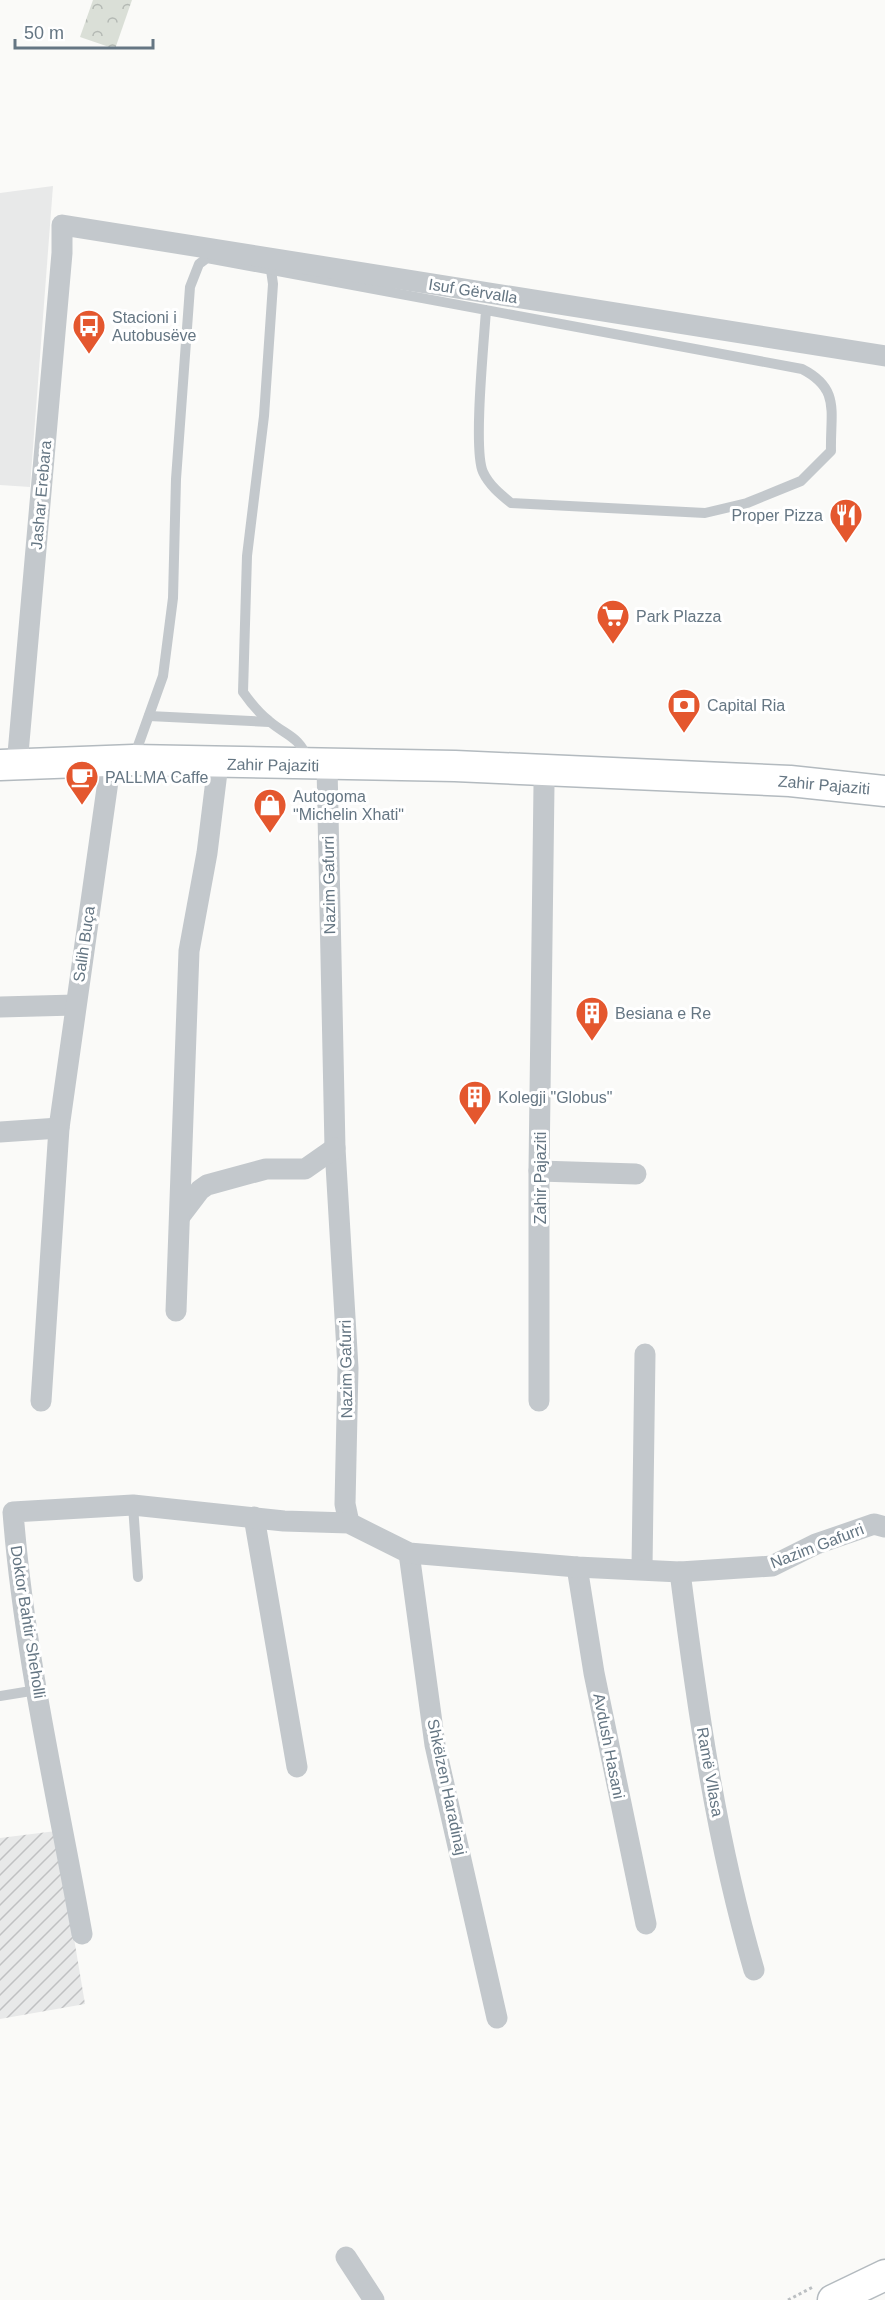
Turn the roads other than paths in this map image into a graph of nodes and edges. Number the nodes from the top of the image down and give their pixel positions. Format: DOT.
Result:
graph roads {
  1 [pos="62,225"];
  2 [pos="271,270"];
  3 [pos="486,310"];
  4 [pos="885,356"];
  5 [pos="149,716"];
  6 [pos="269,722"];
  7 [pos="122,760"];
  8 [pos="218,764"];
  9 [pos="8,765"];
  10 [pos="319,765"];
  11 [pos="546,772"];
  12 [pos="885,791"];
  13 [pos="75,1005"];
  14 [pos="0,1007"];
  15 [pos="58,1128"];
  16 [pos="0,1132"];
  17 [pos="335,1149"];
  18 [pos="539,1171"];
  19 [pos="636,1174"];
  20 [pos="181,1215"];
  21 [pos="176,1311"];
  22 [pos="645,1354"];
  23 [pos="41,1397"];
  24 [pos="539,1401"];
  25 [pos="133,1505"];
  26 [pos="254,1517"];
  27 [pos="349,1523"];
  28 [pos="885,1527"];
  29 [pos="409,1553"];
  30 [pos="577,1567"];
  31 [pos="642,1568"];
  32 [pos="680,1572"];
  33 [pos="138,1578"];
  34 [pos="37,1690"];
  35 [pos="0,1696"];
  36 [pos="297,1767"];
  37 [pos="646,1924"];
  38 [pos="82,1934"];
  39 [pos="753,1970"];
  40 [pos="497,2019"];
  41 [pos="346,2257"];
  42 [pos="885,2275"];
  43 [pos="840,2299"];
  44 [pos="374,2300"];
  1 -- 4 [label="street, Isuf Gërvalla"];
  1 -- 9 [label="street, Jashar Erebara"];
  2 -- 3 [label="lane"];
  2 -- 5 [label="lane"];
  2 -- 6 [label="lane"];
  3 -- 3 [label="lane"];
  5 -- 6 [label="lane"];
  5 -- 7 [label="lane"];
  6 -- 10 [label="lane"];
  7 -- 8 [label="main road, Zahir Pajaziti"];
  7 -- 9 [label="main road, Zahir Pajaziti"];
  7 -- 13 [label="street, Salih Buça"];
  8 -- 10 [label="main road, Zahir Pajaziti"];
  8 -- 20 [label="street"];
  10 -- 11 [label="main road, Zahir Pajaziti"];
  10 -- 17 [label="street, Nazim Gafurri"];
  11 -- 12 [label="main road, Zahir Pajaziti"];
  11 -- 18 [label="street, Zahir Pajaziti"];
  13 -- 14 [label="street"];
  13 -- 15 [label="street, Salih Buça"];
  15 -- 16 [label="street"];
  15 -- 23 [label="street, Salih Buça"];
  17 -- 20 [label="street"];
  17 -- 27 [label="street, Nazim Gafurri"];
  18 -- 19 [label="street"];
  18 -- 24 [label="street, Zahir Pajaziti"];
  20 -- 21 [label="street"];
  22 -- 31 [label="street"];
  25 -- 26 [label="street, Doktor Bahtir Sheholli"];
  25 -- 33 [label="lane"];
  25 -- 34 [label="street, Doktor Bahtir Sheholli"];
  26 -- 27 [label="street, Doktor Bahtir Sheholli"];
  26 -- 36 [label="street"];
  27 -- 29 [label="street"];
  28 -- 32 [label="street, Nazim Gafurri"];
  29 -- 30 [label="street, Nazim Gafurri"];
  29 -- 40 [label="street, Shkëlzen Haradinaj"];
  30 -- 31 [label="street, Nazim Gafurri"];
  30 -- 37 [label="street, Avdush Hasani"];
  31 -- 32 [label="street, Nazim Gafurri"];
  32 -- 39 [label="street, Ramë Vllasa"];
  34 -- 35 [label="lane"];
  34 -- 38 [label="street, Doktor Bahtir Sheholli"];
  41 -- 44 [label="street"];
  42 -- 43 [label="main road"];
}
